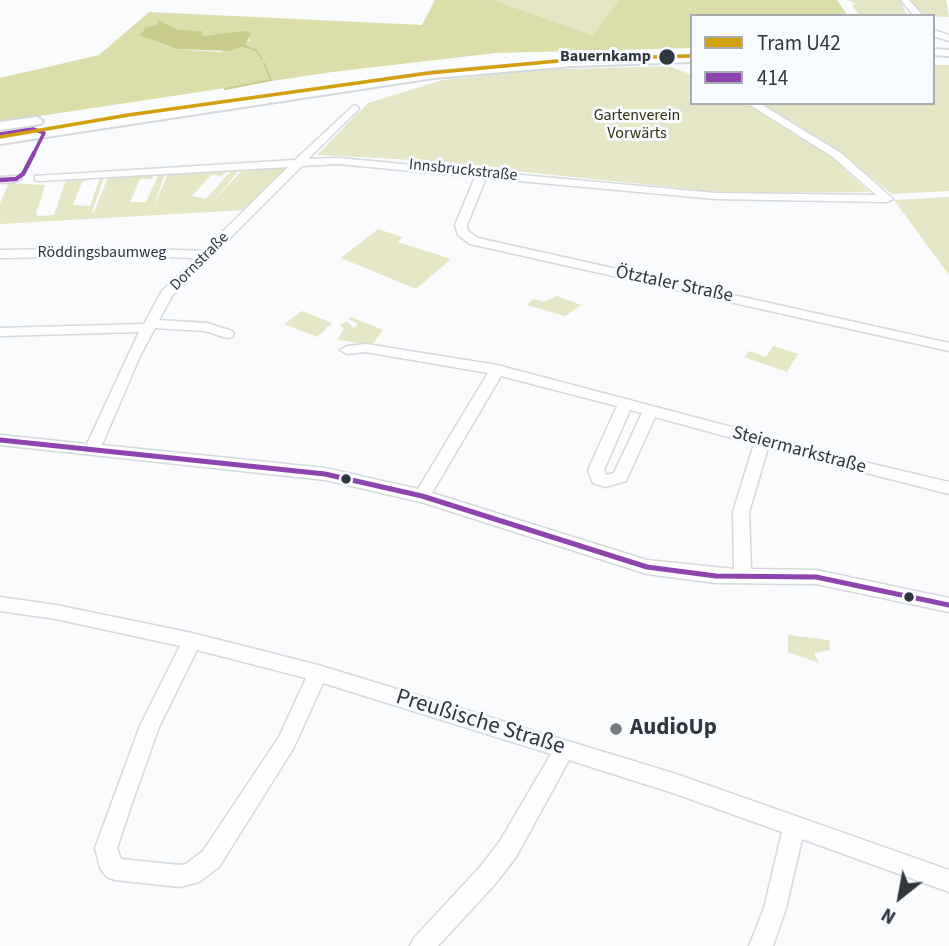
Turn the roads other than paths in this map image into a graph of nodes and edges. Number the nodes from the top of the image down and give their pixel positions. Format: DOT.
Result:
graph roads {
  1 [pos="905,0"];
  2 [pos="917,14"];
  3 [pos="690,50"];
  4 [pos="690,66"];
  5 [pos="755,105"];
  6 [pos="354,108"];
  7 [pos="0,126"];
  8 [pos="0,140"];
  9 [pos="298,161"];
  10 [pos="482,173"];
  11 [pos="39,177"];
  12 [pos="16,179"];
  13 [pos="0,180"];
  14 [pos="0,254"];
  15 [pos="205,255"];
  16 [pos="149,326"];
  17 [pos="0,332"];
  18 [pos="227,334"];
  19 [pos="949,347"];
  20 [pos="346,350"];
  21 [pos="497,370"];
  22 [pos="625,404"];
  23 [pos="649,411"];
  24 [pos="0,440"];
  25 [pos="762,441"];
  26 [pos="93,449"];
  27 [pos="949,488"];
  28 [pos="422,496"];
  29 [pos="743,576"];
  30 [pos="0,604"];
  31 [pos="949,605"];
  32 [pos="192,641"];
  33 [pos="318,673"];
  34 [pos="565,749"];
  35 [pos="794,825"];
  36 [pos="949,881"];
  37 [pos="422,946"];
  38 [pos="761,946"];
  1 -- 2 [label="street"];
  3 -- 7 [label="main road"];
  4 -- 8 [label="main road"];
  5 -- 10 [label="street, Innsbruckstraße"];
  6 -- 9 [label="street, Dornstraße"];
  9 -- 10 [label="street, Innsbruckstraße"];
  9 -- 11 [label="street, Innsbruckstraße"];
  9 -- 15 [label="street, Dornstraße"];
  10 -- 19 [label="street, Ötztaler Straße"];
  12 -- 13 [label="street"];
  14 -- 15 [label="street, Röddingsbaumweg"];
  15 -- 16 [label="street, Dornstraße"];
  16 -- 17 [label="street"];
  16 -- 18 [label="street"];
  16 -- 26 [label="street, Dornstraße"];
  20 -- 21 [label="street, Steiermarkstraße"];
  21 -- 22 [label="street, Steiermarkstraße"];
  21 -- 28 [label="street"];
  22 -- 23 [label="street, Steiermarkstraße"];
  22 -- 23 [label="street"];
  23 -- 25 [label="street, Steiermarkstraße"];
  24 -- 26 [label="street"];
  25 -- 27 [label="street, Steiermarkstraße"];
  25 -- 29 [label="street"];
  26 -- 28 [label="street"];
  28 -- 29 [label="street"];
  29 -- 31 [label="street"];
  30 -- 32 [label="street, Preußische Straße"];
  32 -- 33 [label="street, Preußische Straße"];
  32 -- 33 [label="street"];
  33 -- 34 [label="street, Preußische Straße"];
  34 -- 35 [label="street, Preußische Straße"];
  34 -- 37 [label="street"];
  35 -- 36 [label="street, Preußische Straße"];
  35 -- 38 [label="street"];
}
